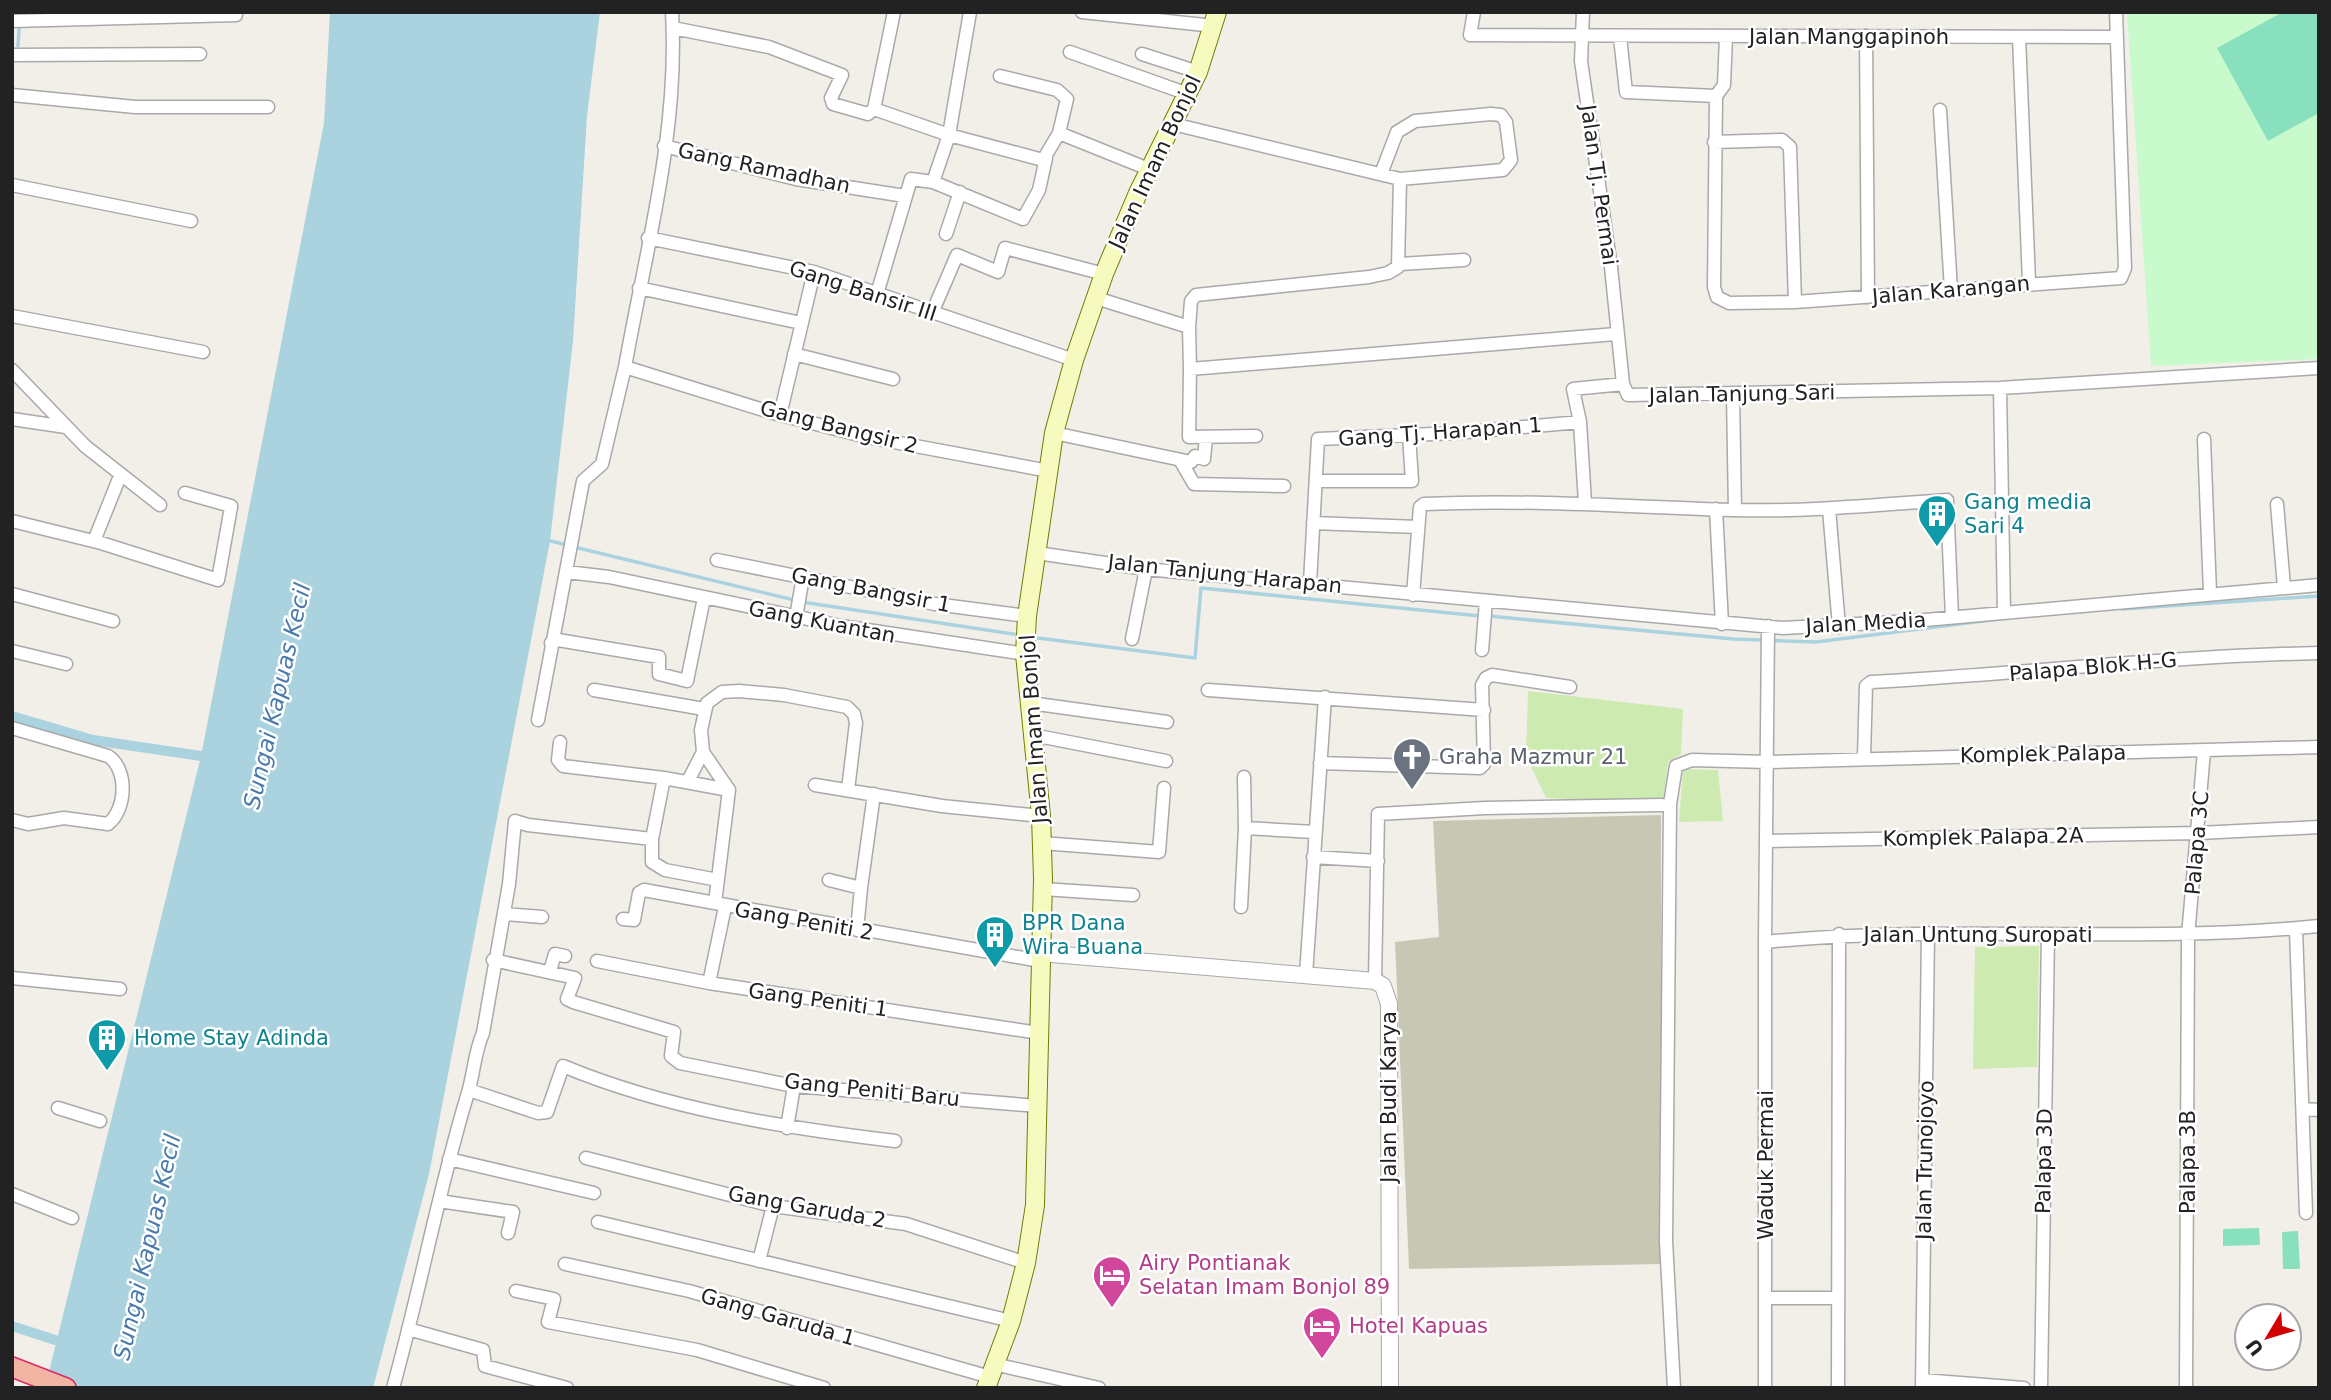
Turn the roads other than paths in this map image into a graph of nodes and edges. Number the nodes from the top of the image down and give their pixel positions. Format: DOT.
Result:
graph roads {
  1 [pos="672,12"];
  2 [pos="894,12"];
  3 [pos="970,12"];
  4 [pos="1082,12"];
  5 [pos="1474,12"];
  6 [pos="1583,12"];
  7 [pos="2116,12"];
  8 [pos="236,15"];
  9 [pos="1216,19"];
  10 [pos="12,21"];
  11 [pos="673,28"];
  12 [pos="1866,36"];
  13 [pos="1581,37"];
  14 [pos="1620,37"];
  15 [pos="1726,37"];
  16 [pos="2019,37"];
  17 [pos="2117,37"];
  18 [pos="1070,52"];
  19 [pos="200,54"];
  20 [pos="1143,54"];
  21 [pos="12,55"];
  22 [pos="1198,72"];
  23 [pos="1000,76"];
  24 [pos="1188,94"];
  25 [pos="12,95"];
  26 [pos="1716,96"];
  27 [pos="268,107"];
  28 [pos="874,109"];
  29 [pos="1940,110"];
  30 [pos="1173,124"];
  31 [pos="1059,132"];
  32 [pos="949,135"];
  33 [pos="1714,142"];
  34 [pos="664,146"];
  35 [pos="1046,158"];
  36 [pos="1151,170"];
  37 [pos="1381,174"];
  38 [pos="1400,179"];
  39 [pos="933,182"];
  40 [pos="12,185"];
  41 [pos="960,192"];
  42 [pos="905,196"];
  43 [pos="191,221"];
  44 [pos="946,234"];
  45 [pos="648,238"];
  46 [pos="1464,260"];
  47 [pos="1400,264"];
  48 [pos="814,272"];
  49 [pos="1104,274"];
  50 [pos="2029,282"];
  51 [pos="639,288"];
  52 [pos="1951,290"];
  53 [pos="877,294"];
  54 [pos="1868,297"];
  55 [pos="1096,299"];
  56 [pos="1796,302"];
  57 [pos="932,313"];
  58 [pos="12,316"];
  59 [pos="801,324"];
  60 [pos="1189,327"];
  61 [pos="1616,334"];
  62 [pos="203,352"];
  63 [pos="793,355"];
  64 [pos="1074,360"];
  65 [pos="628,367"];
  66 [pos="2319,368"];
  67 [pos="1190,369"];
  68 [pos="12,370"];
  69 [pos="892,379"];
  70 [pos="1623,384"];
  71 [pos="2000,388"];
  72 [pos="1733,395"];
  73 [pos="780,415"];
  74 [pos="12,419"];
  75 [pos="1580,422"];
  76 [pos="66,427"];
  77 [pos="1054,433"];
  78 [pos="1409,435"];
  79 [pos="1255,436"];
  80 [pos="1206,437"];
  81 [pos="2204,439"];
  82 [pos="1186,461"];
  83 [pos="1049,471"];
  84 [pos="120,477"];
  85 [pos="1316,481"];
  86 [pos="1284,486"];
  87 [pos="185,493"];
  88 [pos="1585,503"];
  89 [pos="2277,504"];
  90 [pos="160,505"];
  91 [pos="1716,509"];
  92 [pos="1829,509"];
  93 [pos="1735,510"];
  94 [pos="12,521"];
  95 [pos="1313,523"];
  96 [pos="1418,527"];
  97 [pos="94,541"];
  98 [pos="1037,553"];
  99 [pos="717,560"];
  100 [pos="1146,569"];
  101 [pos="567,572"];
  102 [pos="802,580"];
  103 [pos="1310,583"];
  104 [pos="2319,585"];
  105 [pos="2284,587"];
  106 [pos="2210,593"];
  107 [pos="12,594"];
  108 [pos="1413,594"];
  109 [pos="704,598"];
  110 [pos="1486,602"];
  111 [pos="797,612"];
  112 [pos="2004,612"];
  113 [pos="1952,617"];
  114 [pos="1027,619"];
  115 [pos="113,621"];
  116 [pos="1722,624"];
  117 [pos="1839,627"];
  118 [pos="1768,628"];
  119 [pos="1132,639"];
  120 [pos="551,643"];
  121 [pos="1482,650"];
  122 [pos="12,651"];
  123 [pos="1025,652"];
  124 [pos="2319,653"];
  125 [pos="66,664"];
  126 [pos="1570,687"];
  127 [pos="594,690"];
  128 [pos="1208,690"];
  129 [pos="1325,697"];
  130 [pos="1030,703"];
  131 [pos="704,709"];
  132 [pos="1484,710"];
  133 [pos="538,720"];
  134 [pos="1167,722"];
  135 [pos="12,728"];
  136 [pos="1033,735"];
  137 [pos="560,743"];
  138 [pos="2319,747"];
  139 [pos="2204,751"];
  140 [pos="703,752"];
  141 [pos="1864,757"];
  142 [pos="1166,761"];
  143 [pos="1768,762"];
  144 [pos="1320,763"];
  145 [pos="1244,777"];
  146 [pos="664,778"];
  147 [pos="688,781"];
  148 [pos="815,785"];
  149 [pos="1164,789"];
  150 [pos="729,790"];
  151 [pos="848,790"];
  152 [pos="874,794"];
  153 [pos="1662,805"];
  154 [pos="1041,816"];
  155 [pos="12,820"];
  156 [pos="2319,827"];
  157 [pos="1245,828"];
  158 [pos="1314,832"];
  159 [pos="2199,833"];
  160 [pos="652,839"];
  161 [pos="1767,841"];
  162 [pos="1042,843"];
  163 [pos="1313,857"];
  164 [pos="1378,861"];
  165 [pos="718,880"];
  166 [pos="829,880"];
  167 [pos="861,888"];
  168 [pos="1043,888"];
  169 [pos="1133,895"];
  170 [pos="720,905"];
  171 [pos="1241,907"];
  172 [pos="504,914"];
  173 [pos="542,918"];
  174 [pos="622,919"];
  175 [pos="2319,926"];
  176 [pos="857,929"];
  177 [pos="2296,929"];
  178 [pos="1928,933"];
  179 [pos="1839,934"];
  180 [pos="2048,935"];
  181 [pos="2188,936"];
  182 [pos="1765,942"];
  183 [pos="565,956"];
  184 [pos="1040,957"];
  185 [pos="494,960"];
  186 [pos="597,961"];
  187 [pos="550,971"];
  188 [pos="1306,975"];
  189 [pos="12,978"];
  190 [pos="1375,981"];
  191 [pos="709,984"];
  192 [pos="120,989"];
  193 [pos="1039,1033"];
  194 [pos="794,1086"];
  195 [pos="469,1090"];
  196 [pos="1038,1107"];
  197 [pos="58,1108"];
  198 [pos="2303,1109"];
  199 [pos="2319,1110"];
  200 [pos="100,1121"];
  201 [pos="787,1128"];
  202 [pos="895,1141"];
  203 [pos="586,1158"];
  204 [pos="449,1159"];
  205 [pos="594,1193"];
  206 [pos="12,1194"];
  207 [pos="439,1201"];
  208 [pos="773,1206"];
  209 [pos="2306,1213"];
  210 [pos="72,1218"];
  211 [pos="598,1222"];
  212 [pos="508,1233"];
  213 [pos="759,1261"];
  214 [pos="1026,1263"];
  215 [pos="565,1264"];
  216 [pos="516,1291"];
  217 [pos="1765,1298"];
  218 [pos="1839,1298"];
  219 [pos="1011,1321"];
  220 [pos="408,1329"];
  221 [pos="12,1367"];
  222 [pos="990,1376"];
  223 [pos="1922,1384"];
  224 [pos="2008,1387"];
  225 [pos="66,1388"];
  226 [pos="393,1388"];
  227 [pos="567,1388"];
  228 [pos="824,1388"];
  229 [pos="1099,1388"];
  230 [pos="1390,1388"];
  231 [pos="1674,1388"];
  232 [pos="1765,1388"];
  233 [pos="1838,1388"];
  234 [pos="2024,1388"];
  235 [pos="2040,1388"];
  236 [pos="2186,1388"];
  1 -- 11 [label="street"];
  2 -- 28 [label="street"];
  3 -- 32 [label="street"];
  4 -- 9 [label="street"];
  5 -- 13 [label="street, Jalan Manggapinoh"];
  6 -- 13 [label="street, Jalan Tj. Permai"];
  7 -- 17 [label="street, Jalan Karangan"];
  8 -- 10 [label="street"];
  9 -- 22 [label="main road, Jalan Imam Bonjol"];
  11 -- 28 [label="street"];
  11 -- 34 [label="street"];
  12 -- 15 [label="street, Jalan Manggapinoh"];
  12 -- 16 [label="street, Jalan Manggapinoh"];
  12 -- 54 [label="street"];
  13 -- 14 [label="street, Jalan Manggapinoh"];
  13 -- 61 [label="street, Jalan Tj. Permai"];
  14 -- 15 [label="street, Jalan Manggapinoh"];
  14 -- 26 [label="street"];
  15 -- 26 [label="street, Jalan Karangan"];
  16 -- 17 [label="street, Jalan Manggapinoh"];
  16 -- 50 [label="street"];
  17 -- 50 [label="street, Jalan Karangan"];
  18 -- 24 [label="street"];
  19 -- 21 [label="street"];
  20 -- 22 [label="street"];
  22 -- 24 [label="main road, Jalan Imam Bonjol"];
  23 -- 31 [label="street"];
  24 -- 30 [label="main road, Jalan Imam Bonjol"];
  25 -- 27 [label="street"];
  26 -- 33 [label="street, Jalan Karangan"];
  28 -- 32 [label="street"];
  29 -- 52 [label="street"];
  30 -- 36 [label="main road, Jalan Imam Bonjol"];
  30 -- 37 [label="street"];
  31 -- 35 [label="street"];
  31 -- 36 [label="street"];
  32 -- 35 [label="street"];
  32 -- 39 [label="street"];
  33 -- 56 [label="street"];
  33 -- 56 [label="street, Jalan Karangan"];
  34 -- 42 [label="street, Gang Ramadhan"];
  34 -- 45 [label="street"];
  35 -- 41 [label="street"];
  36 -- 49 [label="main road, Jalan Imam Bonjol"];
  37 -- 38 [label="street"];
  37 -- 38 [label="street"];
  38 -- 47 [label="street"];
  39 -- 41 [label="street"];
  39 -- 42 [label="street"];
  40 -- 43 [label="street"];
  41 -- 44 [label="street"];
  42 -- 53 [label="street"];
  45 -- 48 [label="street, Gang Bansir III"];
  45 -- 51 [label="street"];
  46 -- 47 [label="street"];
  47 -- 60 [label="street"];
  48 -- 53 [label="street, Gang Bansir III"];
  48 -- 59 [label="street"];
  49 -- 55 [label="main road, Jalan Imam Bonjol"];
  49 -- 57 [label="street"];
  50 -- 52 [label="street, Jalan Karangan"];
  51 -- 59 [label="street"];
  51 -- 65 [label="street"];
  52 -- 54 [label="street, Jalan Karangan"];
  53 -- 57 [label="street, Gang Bansir III"];
  54 -- 56 [label="street, Jalan Karangan"];
  55 -- 60 [label="street"];
  55 -- 64 [label="main road, Jalan Imam Bonjol"];
  57 -- 64 [label="street, Gang Bansir III"];
  58 -- 62 [label="street"];
  59 -- 63 [label="street"];
  60 -- 67 [label="street"];
  61 -- 67 [label="street"];
  61 -- 70 [label="street, Jalan Tanjung Sari"];
  63 -- 69 [label="street"];
  63 -- 73 [label="street"];
  64 -- 77 [label="main road, Jalan Imam Bonjol"];
  65 -- 73 [label="street, Gang Bangsir 2"];
  65 -- 101 [label="street"];
  66 -- 71 [label="street, Jalan Tanjung Sari"];
  67 -- 80 [label="street"];
  68 -- 76 [label="street"];
  70 -- 72 [label="street, Jalan Tanjung Sari"];
  70 -- 75 [label="street"];
  71 -- 72 [label="street, Jalan Tanjung Sari"];
  71 -- 112 [label="street"];
  72 -- 93 [label="street"];
  73 -- 83 [label="street, Gang Bangsir 2"];
  74 -- 76 [label="street"];
  75 -- 78 [label="street, Gang Tj. Harapan 1"];
  75 -- 88 [label="street"];
  76 -- 84 [label="street"];
  77 -- 82 [label="street"];
  77 -- 83 [label="main road, Jalan Imam Bonjol"];
  78 -- 85 [label="street, Gang Tj. Harapan 1"];
  78 -- 85 [label="street"];
  79 -- 80 [label="street"];
  80 -- 82 [label="street"];
  81 -- 106 [label="street"];
  82 -- 86 [label="street"];
  83 -- 98 [label="main road, Jalan Imam Bonjol"];
  84 -- 90 [label="street"];
  84 -- 97 [label="street"];
  85 -- 95 [label="street, Gang Tj. Harapan 1"];
  87 -- 97 [label="street"];
  88 -- 91 [label="street"];
  88 -- 96 [label="street"];
  89 -- 105 [label="street"];
  91 -- 93 [label="street"];
  91 -- 116 [label="street"];
  92 -- 93 [label="street"];
  92 -- 113 [label="street"];
  92 -- 117 [label="street"];
  94 -- 97 [label="street"];
  95 -- 96 [label="street"];
  95 -- 103 [label="street, Gang Tj. Harapan 1"];
  96 -- 108 [label="street"];
  98 -- 100 [label="street, Jalan Tanjung Harapan"];
  98 -- 114 [label="main road, Jalan Imam Bonjol"];
  99 -- 102 [label="street, Gang Bangsir 1"];
  100 -- 103 [label="street, Jalan Tanjung Harapan"];
  100 -- 119 [label="street"];
  101 -- 109 [label="street, Gang Kuantan"];
  101 -- 120 [label="street"];
  102 -- 111 [label="street"];
  102 -- 114 [label="street, Gang Bangsir 1"];
  103 -- 108 [label="street, Jalan Tanjung Harapan"];
  104 -- 105 [label="street, Jalan Media"];
  105 -- 106 [label="street, Jalan Media"];
  106 -- 112 [label="street, Jalan Media"];
  107 -- 115 [label="street"];
  108 -- 110 [label="street, Jalan Media"];
  109 -- 111 [label="street, Gang Kuantan"];
  109 -- 120 [label="street"];
  110 -- 116 [label="street, Jalan Media"];
  110 -- 121 [label="street"];
  111 -- 123 [label="street, Gang Kuantan"];
  112 -- 113 [label="street, Jalan Media"];
  113 -- 117 [label="street, Jalan Media"];
  114 -- 123 [label="main road, Jalan Imam Bonjol"];
  116 -- 118 [label="street, Jalan Media"];
  117 -- 118 [label="street, Jalan Media"];
  118 -- 143 [label="street, Waduk Permai"];
  120 -- 133 [label="street"];
  122 -- 125 [label="street"];
  123 -- 130 [label="main road, Jalan Imam Bonjol"];
  124 -- 141 [label="street, Palapa Blok H-G"];
  126 -- 132 [label="street"];
  127 -- 131 [label="street"];
  128 -- 129 [label="street"];
  129 -- 132 [label="street"];
  129 -- 144 [label="street"];
  130 -- 134 [label="street"];
  130 -- 136 [label="main road, Jalan Imam Bonjol"];
  131 -- 140 [label="street"];
  131 -- 151 [label="street"];
  132 -- 144 [label="street"];
  135 -- 155 [label="street"];
  136 -- 142 [label="street"];
  136 -- 154 [label="main road, Jalan Imam Bonjol"];
  137 -- 146 [label="street"];
  138 -- 139 [label="street, Komplek Palapa"];
  139 -- 141 [label="street, Komplek Palapa"];
  139 -- 159 [label="street, Palapa 3C"];
  140 -- 147 [label="street"];
  140 -- 150 [label="street"];
  141 -- 143 [label="street, Komplek Palapa"];
  143 -- 161 [label="street, Waduk Permai"];
  143 -- 231 [label="street, Komplek Palapa"];
  144 -- 158 [label="street"];
  145 -- 157 [label="street"];
  146 -- 147 [label="street"];
  146 -- 160 [label="street"];
  147 -- 150 [label="street"];
  148 -- 151 [label="street"];
  149 -- 162 [label="street"];
  150 -- 165 [label="street, Gang Peniti 2"];
  151 -- 152 [label="street"];
  152 -- 154 [label="street"];
  152 -- 167 [label="street"];
  153 -- 164 [label="street"];
  154 -- 162 [label="main road, Jalan Imam Bonjol"];
  156 -- 159 [label="street, Komplek Palapa 2A"];
  157 -- 158 [label="street"];
  157 -- 171 [label="street"];
  158 -- 163 [label="street"];
  159 -- 161 [label="street, Komplek Palapa 2A"];
  159 -- 181 [label="street, Palapa 3C"];
  160 -- 165 [label="street"];
  160 -- 172 [label="street"];
  161 -- 182 [label="street, Waduk Permai"];
  162 -- 168 [label="main road, Jalan Imam Bonjol"];
  163 -- 164 [label="street"];
  163 -- 188 [label="street"];
  164 -- 190 [label="street"];
  165 -- 170 [label="street, Gang Peniti 2"];
  166 -- 167 [label="street"];
  167 -- 176 [label="street"];
  168 -- 169 [label="street"];
  168 -- 184 [label="main road, Jalan Imam Bonjol"];
  170 -- 174 [label="street"];
  170 -- 176 [label="street, Gang Peniti 2"];
  170 -- 191 [label="street"];
  172 -- 173 [label="street"];
  172 -- 185 [label="street"];
  175 -- 177 [label="street, Jalan Untung Suropati"];
  176 -- 184 [label="street, Gang Peniti 2"];
  177 -- 181 [label="street, Jalan Untung Suropati"];
  177 -- 198 [label="street"];
  178 -- 179 [label="street, Jalan Untung Suropati"];
  178 -- 180 [label="street, Jalan Untung Suropati"];
  178 -- 223 [label="street, Jalan Trunojoyo"];
  179 -- 182 [label="street"];
  179 -- 218 [label="street, Jalan Untung Suropati"];
  180 -- 181 [label="street, Jalan Untung Suropati"];
  180 -- 235 [label="street, Palapa 3D"];
  181 -- 236 [label="street, Palapa 3B"];
  182 -- 217 [label="street, Waduk Permai"];
  183 -- 187 [label="street"];
  184 -- 188 [label="street, Jalan Budi Karya"];
  184 -- 193 [label="main road, Jalan Imam Bonjol"];
  185 -- 187 [label="street"];
  185 -- 195 [label="street"];
  186 -- 191 [label="street, Gang Peniti 1"];
  187 -- 194 [label="street, Gang Peniti Baru"];
  188 -- 190 [label="street, Jalan Budi Karya"];
  189 -- 192 [label="street"];
  190 -- 230 [label="street, Jalan Budi Karya"];
  191 -- 193 [label="street, Gang Peniti 1"];
  193 -- 196 [label="main road, Jalan Imam Bonjol"];
  194 -- 196 [label="street, Gang Peniti Baru"];
  194 -- 201 [label="street"];
  195 -- 201 [label="street"];
  195 -- 204 [label="street"];
  196 -- 214 [label="main road, Jalan Imam Bonjol"];
  197 -- 200 [label="street"];
  198 -- 199 [label="street"];
  198 -- 209 [label="street"];
  201 -- 202 [label="street"];
  203 -- 208 [label="street, Gang Garuda 2"];
  204 -- 205 [label="street"];
  204 -- 207 [label="street"];
  206 -- 210 [label="street"];
  207 -- 212 [label="street"];
  207 -- 220 [label="street"];
  208 -- 213 [label="street"];
  208 -- 214 [label="street, Gang Garuda 2"];
  211 -- 213 [label="street"];
  213 -- 219 [label="street"];
  214 -- 219 [label="main road, Jalan Imam Bonjol"];
  215 -- 222 [label="street, Gang Garuda 1"];
  216 -- 228 [label="street"];
  217 -- 218 [label="street"];
  217 -- 232 [label="street, Waduk Permai"];
  218 -- 233 [label="street, Jalan Untung Suropati"];
  219 -- 222 [label="main road, Jalan Imam Bonjol"];
  220 -- 226 [label="street"];
  220 -- 227 [label="street"];
  221 -- 225 [label="highway"];
  222 -- 229 [label="street, Gang Garuda 1"];
  223 -- 224 [label="street"];
  224 -- 234 [label="street"];
}
